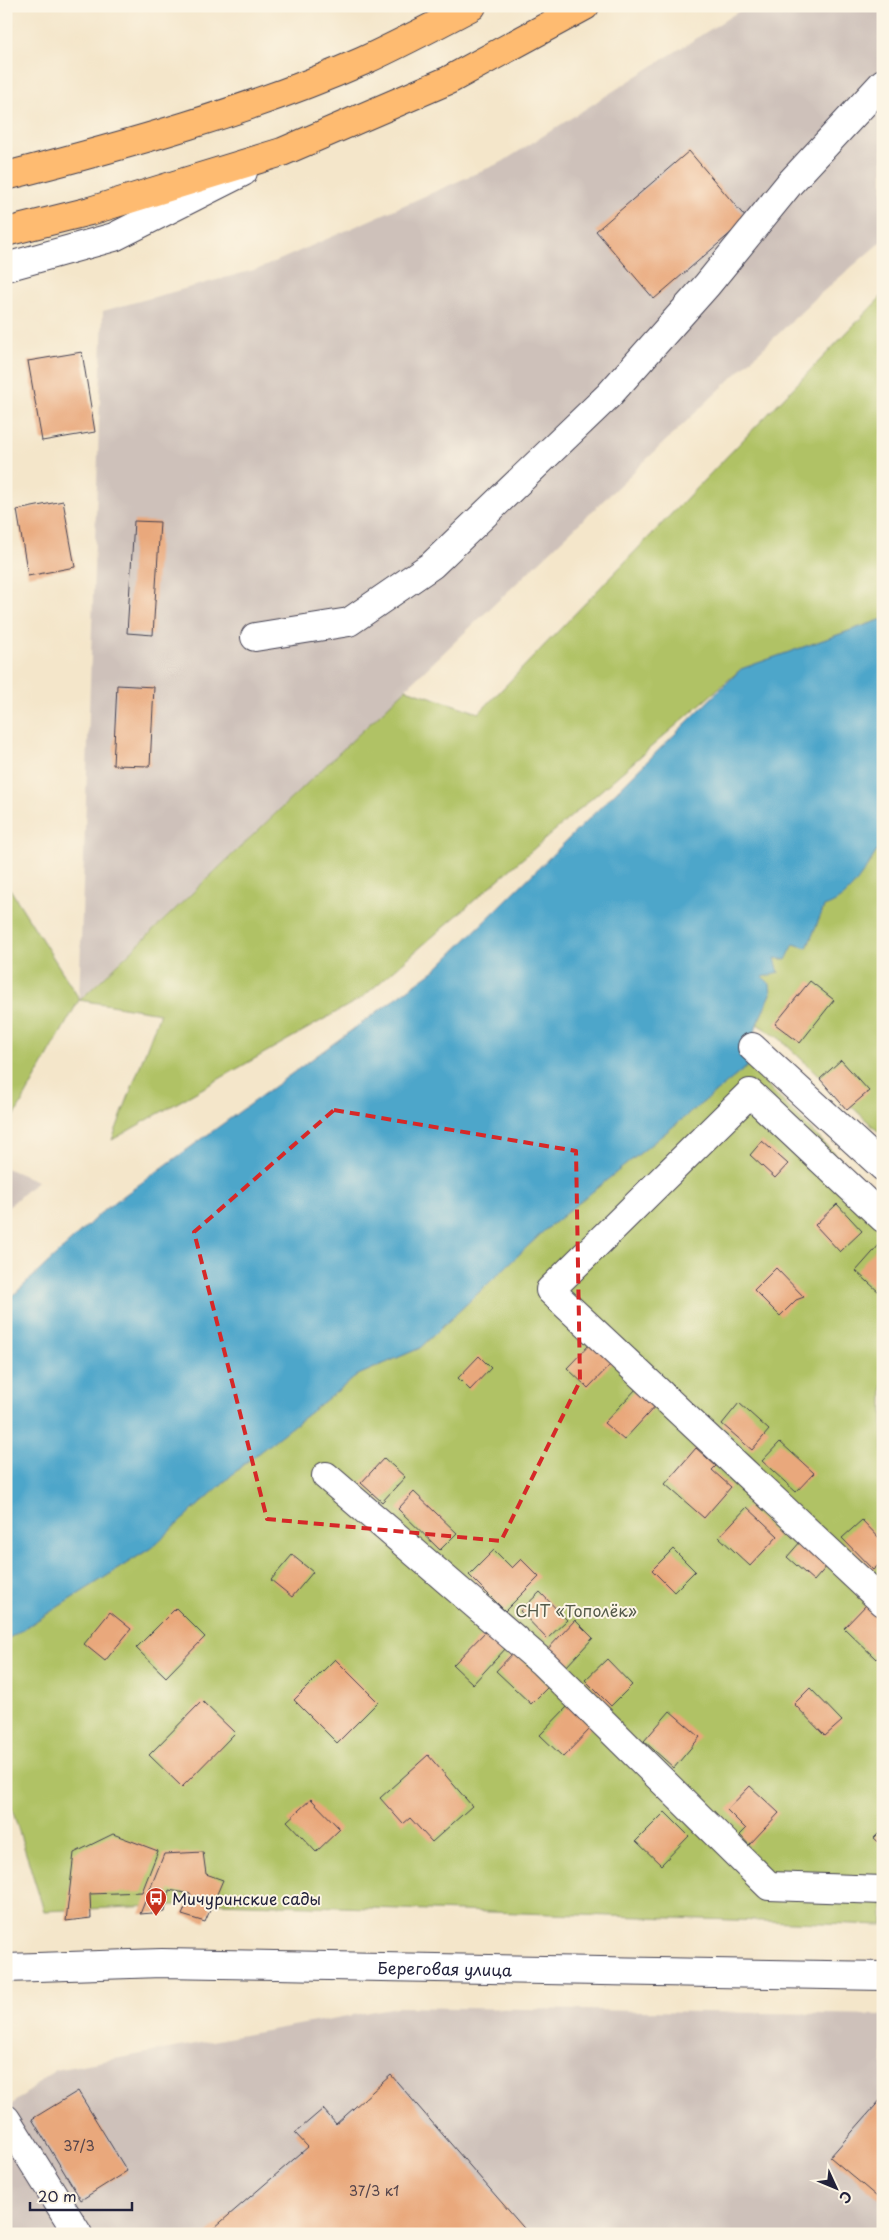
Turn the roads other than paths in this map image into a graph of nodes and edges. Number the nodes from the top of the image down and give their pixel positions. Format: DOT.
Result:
graph roads {
  1 [pos="472,6"];
  2 [pos="585,6"];
  3 [pos="883,83"];
  4 [pos="282,152"];
  5 [pos="6,176"];
  6 [pos="6,232"];
  7 [pos="6,267"];
  8 [pos="255,637"];
  9 [pos="752,1047"];
  10 [pos="883,1167"];
  11 [pos="883,1218"];
  12 [pos="326,1476"];
  13 [pos="883,1602"];
  14 [pos="883,1890"];
  15 [pos="6,1968"];
  16 [pos="883,1976"];
  17 [pos="6,2119"];
  18 [pos="78,2234"];
  1 -- 5 [label="main road"];
  2 -- 4 [label="main road"];
  3 -- 8 [label="street"];
  4 -- 6 [label="main road"];
  4 -- 7 [label="street"];
  9 -- 10 [label="street"];
  11 -- 13 [label="street"];
  12 -- 14 [label="street"];
  15 -- 16 [label="street, Береговая улица"];
  17 -- 18 [label="street"];
}
